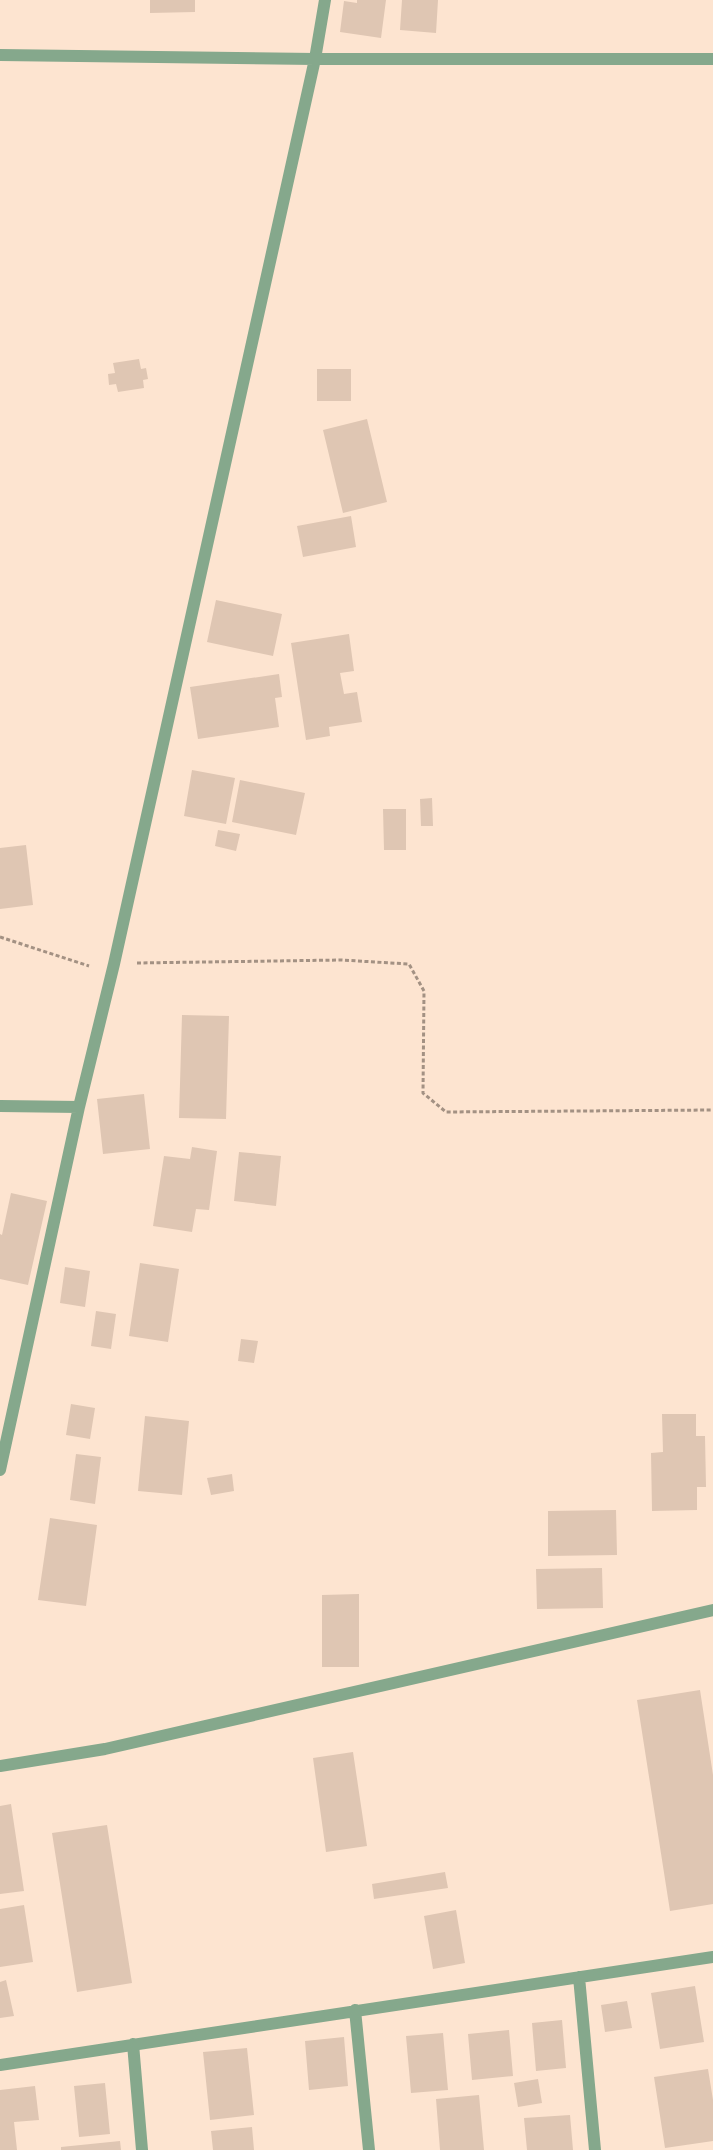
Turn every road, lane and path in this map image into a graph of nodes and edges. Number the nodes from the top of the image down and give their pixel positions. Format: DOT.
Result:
graph roads {
  1 [pos="325,0"];
  2 [pos="0,55"];
  3 [pos="315,59"];
  4 [pos="713,59"];
  5 [pos="0,937"];
  6 [pos="114,964"];
  7 [pos="0,1106"];
  8 [pos="79,1108"];
  9 [pos="713,1110"];
  10 [pos="0,1470"];
  11 [pos="713,1610"];
  12 [pos="0,1766"];
  13 [pos="713,1957"];
  14 [pos="579,1978"];
  15 [pos="354,2010"];
  16 [pos="133,2044"];
  17 [pos="0,2065"];
  18 [pos="142,2150"];
  19 [pos="369,2150"];
  20 [pos="595,2150"];
  1 -- 3 [label="street"];
  2 -- 3 [label="street"];
  3 -- 4 [label="street"];
  3 -- 6 [label="street"];
  5 -- 6 [label="path"];
  6 -- 8 [label="street"];
  6 -- 9 [label="path"];
  7 -- 8 [label="street"];
  8 -- 10 [label="street"];
  11 -- 12 [label="street"];
  13 -- 14 [label="street"];
  14 -- 15 [label="street"];
  14 -- 20 [label="street"];
  15 -- 16 [label="street"];
  15 -- 19 [label="street"];
  16 -- 17 [label="street"];
  16 -- 18 [label="street"];
}
